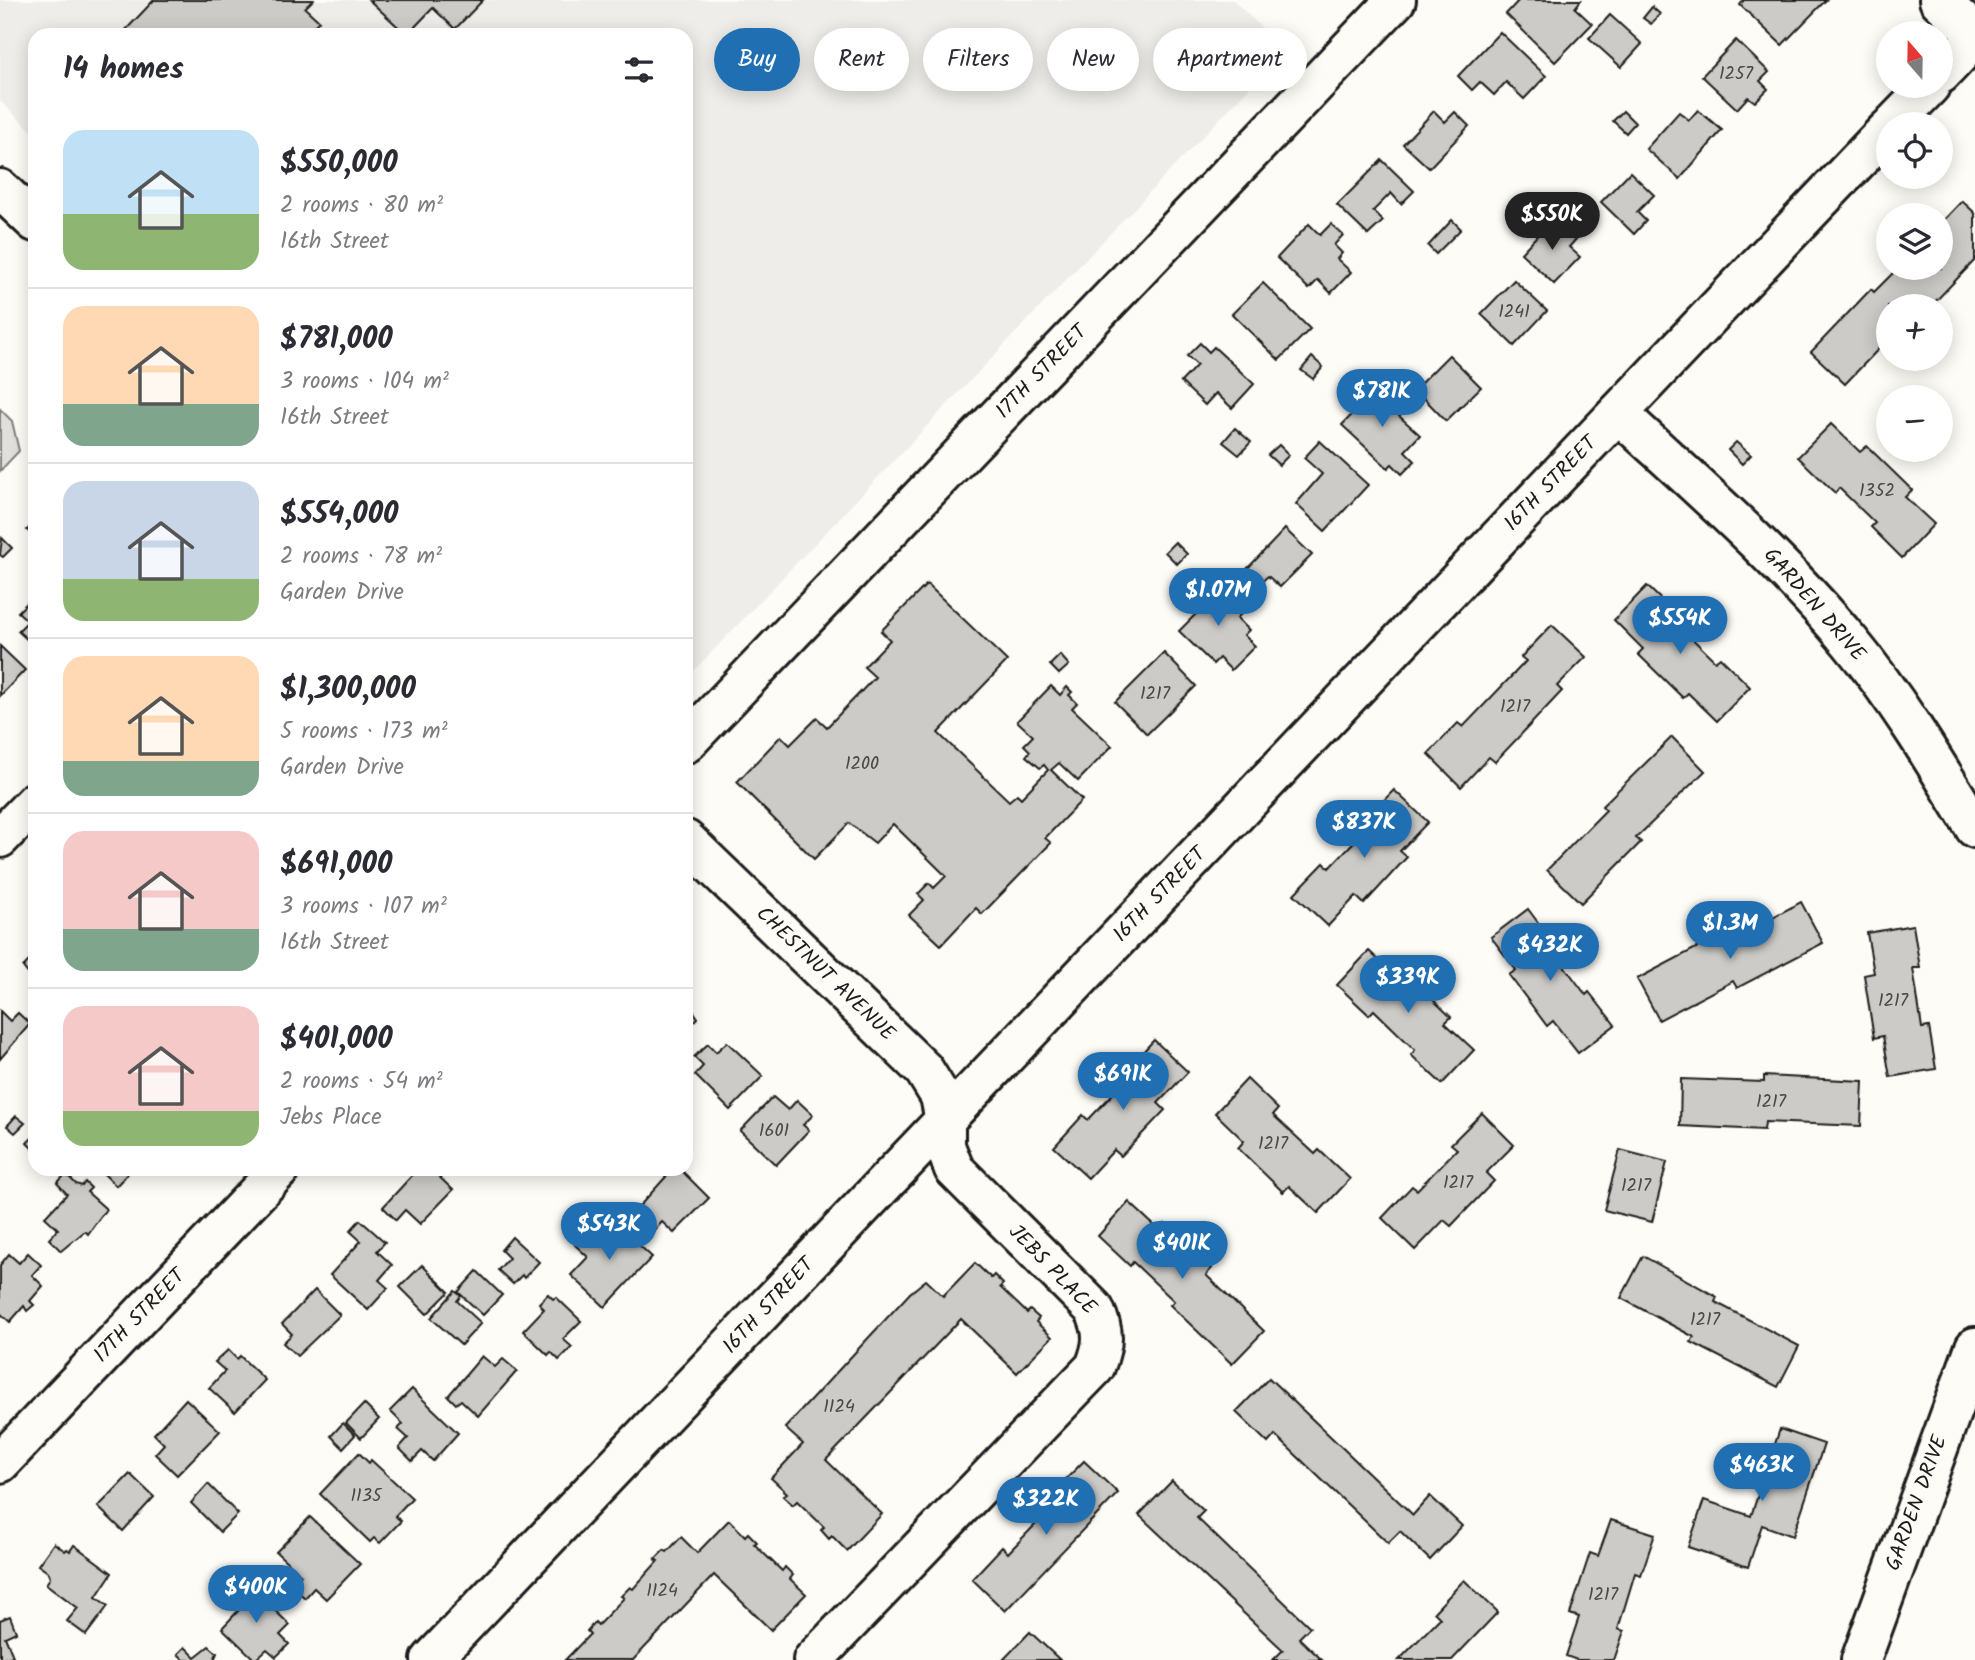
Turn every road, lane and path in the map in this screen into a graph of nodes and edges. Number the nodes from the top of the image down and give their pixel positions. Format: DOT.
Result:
graph roads {
  1 [pos="1396,0"];
  2 [pos="1939,0"];
  3 [pos="1975,36"];
  4 [pos="1953,61"];
  5 [pos="1918,98"];
  6 [pos="1905,112"];
  7 [pos="1876,142"];
  8 [pos="0,189"];
  9 [pos="28,215"];
  10 [pos="1618,413"];
  11 [pos="693,736"];
  12 [pos="28,809"];
  13 [pos="1975,828"];
  14 [pos="0,838"];
  15 [pos="693,847"];
  16 [pos="945,1121"];
  17 [pos="273,1176"];
  18 [pos="1975,1347"];
  19 [pos="0,1463"];
  20 [pos="431,1660"];
  21 [pos="813,1660"];
  22 [pos="1861,1660"];
  1 -- 11 [label="street, 17TH STREET"];
  2 -- 3 [label="street"];
  3 -- 4 [label="street"];
  5 -- 6 [label="street"];
  7 -- 10 [label="street, 16TH STREET"];
  8 -- 9 [label="street"];
  10 -- 13 [label="street, GARDEN DRIVE"];
  10 -- 16 [label="street, 16TH STREET"];
  12 -- 14 [label="street"];
  15 -- 16 [label="street, CHESTNUT AVENUE"];
  16 -- 20 [label="street, 16TH STREET"];
  16 -- 21 [label="street, JEBS PLACE"];
  17 -- 19 [label="street, 17TH STREET"];
  18 -- 22 [label="street, GARDEN DRIVE"];
}
